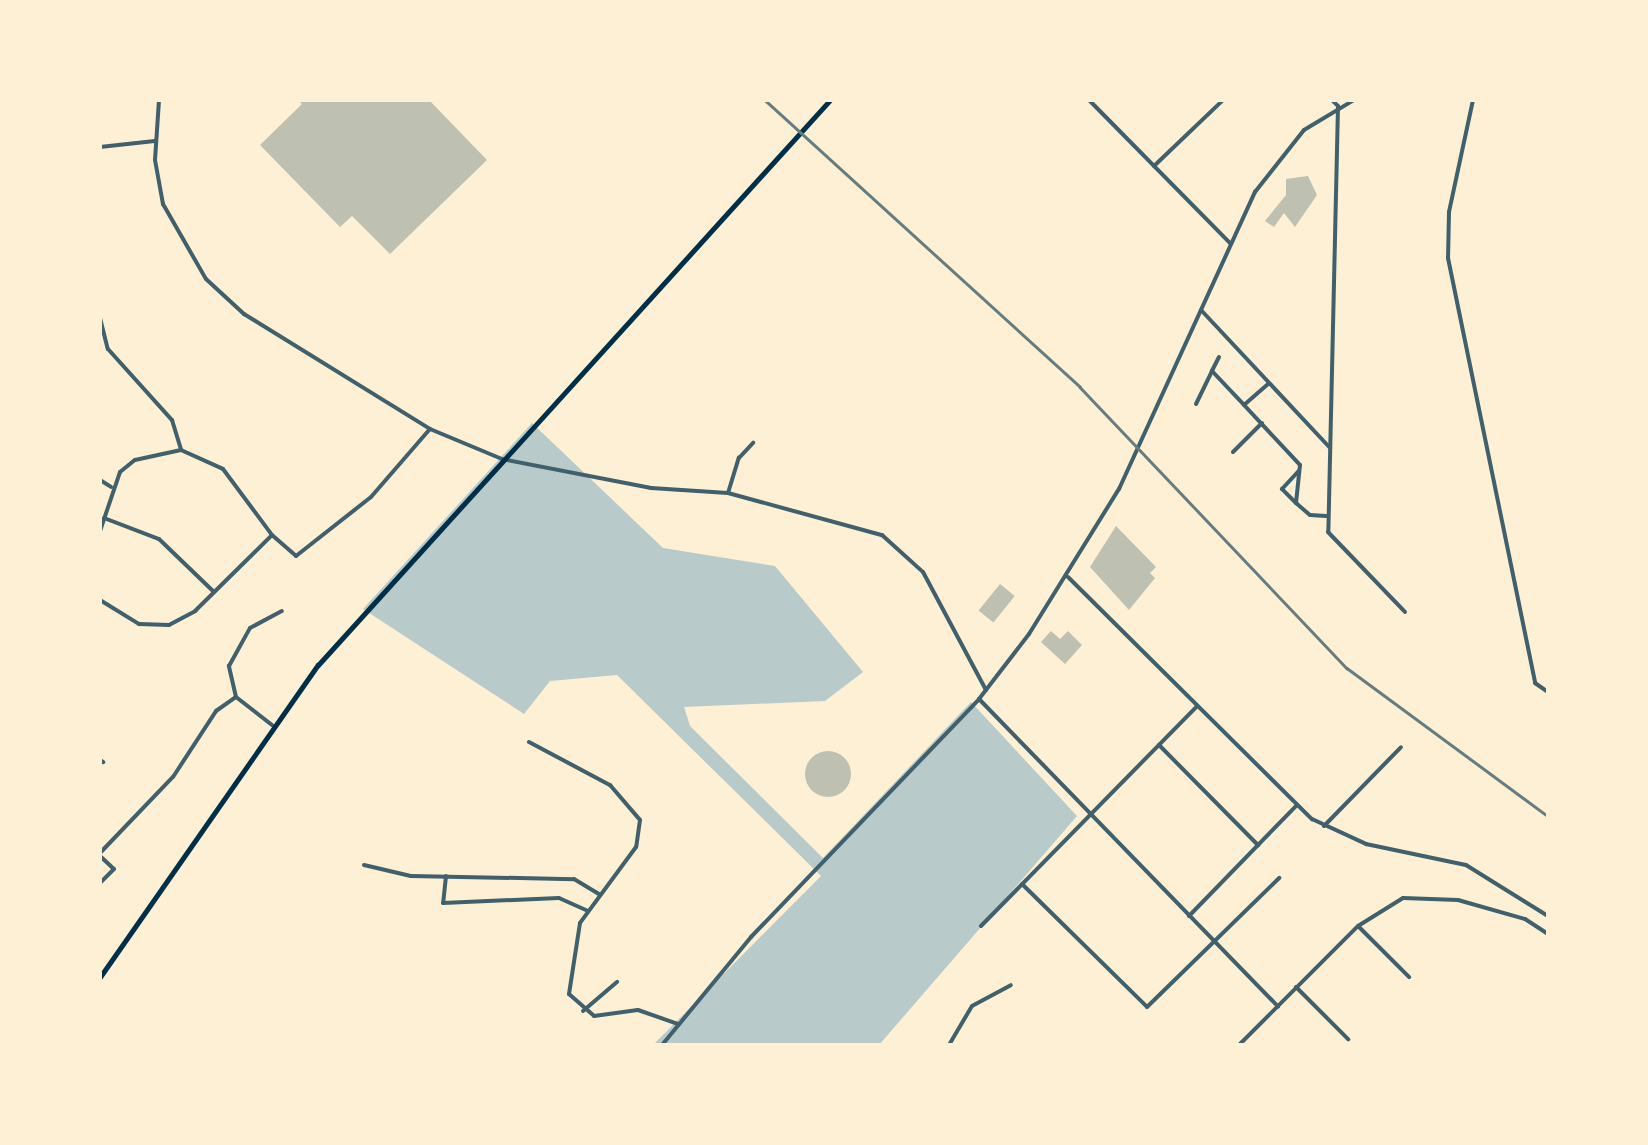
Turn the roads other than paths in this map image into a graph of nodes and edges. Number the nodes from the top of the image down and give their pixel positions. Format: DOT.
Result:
graph roads {
  1 [pos="159,100"];
  2 [pos="830,100"];
  3 [pos="1089,100"];
  4 [pos="1210,100"];
  5 [pos="1223,100"];
  6 [pos="1332,100"];
  7 [pos="1354,100"];
  8 [pos="1473,100"];
  9 [pos="1338,106"];
  10 [pos="1216,107"];
  11 [pos="156,141"];
  12 [pos="100,147"];
  13 [pos="1154,166"];
  14 [pos="1231,244"];
  15 [pos="1201,310"];
  16 [pos="100,318"];
  17 [pos="1219,357"];
  18 [pos="1212,371"];
  19 [pos="1269,383"];
  20 [pos="1196,404"];
  21 [pos="1244,405"];
  22 [pos="1262,424"];
  23 [pos="430,429"];
  24 [pos="754,443"];
  25 [pos="1330,448"];
  26 [pos="181,450"];
  27 [pos="1233,452"];
  28 [pos="502,459"];
  29 [pos="1299,471"];
  30 [pos="100,480"];
  31 [pos="111,487"];
  32 [pos="728,493"];
  33 [pos="1296,503"];
  34 [pos="1328,516"];
  35 [pos="104,518"];
  36 [pos="100,532"];
  37 [pos="272,536"];
  38 [pos="1068,577"];
  39 [pos="214,592"];
  40 [pos="100,600"];
  41 [pos="282,612"];
  42 [pos="1405,612"];
  43 [pos="986,690"];
  44 [pos="1548,692"];
  45 [pos="236,697"];
  46 [pos="979,700"];
  47 [pos="1196,706"];
  48 [pos="272,725"];
  49 [pos="528,742"];
  50 [pos="1158,744"];
  51 [pos="1401,747"];
  52 [pos="1296,806"];
  53 [pos="1089,814"];
  54 [pos="1324,826"];
  55 [pos="1258,844"];
  56 [pos="100,854"];
  57 [pos="364,865"];
  58 [pos="446,876"];
  59 [pos="1279,878"];
  60 [pos="100,883"];
  61 [pos="1022,884"];
  62 [pos="599,894"];
  63 [pos="1534,907"];
  64 [pos="586,910"];
  65 [pos="1189,916"];
  66 [pos="1548,916"];
  67 [pos="1524,919"];
  68 [pos="981,926"];
  69 [pos="1358,926"];
  70 [pos="1548,934"];
  71 [pos="1215,942"];
  72 [pos="100,977"];
  73 [pos="1409,977"];
  74 [pos="616,982"];
  75 [pos="1012,985"];
  76 [pos="1296,986"];
  77 [pos="1278,1006"];
  78 [pos="583,1011"];
  79 [pos="678,1024"];
  80 [pos="1348,1039"];
  81 [pos="662,1045"];
  82 [pos="950,1045"];
  83 [pos="1239,1045"];
  1 -- 11 [label="street"];
  2 -- 28 [label="main road"];
  3 -- 13 [label="street"];
  4 -- 10 [label="street"];
  5 -- 10 [label="street"];
  6 -- 9 [label="street"];
  7 -- 9 [label="street"];
  8 -- 44 [label="street"];
  9 -- 14 [label="street"];
  9 -- 25 [label="street"];
  10 -- 13 [label="street"];
  11 -- 12 [label="street"];
  11 -- 23 [label="street"];
  13 -- 14 [label="street"];
  14 -- 15 [label="street"];
  15 -- 19 [label="street"];
  15 -- 38 [label="street"];
  16 -- 26 [label="street"];
  17 -- 18 [label="street"];
  18 -- 20 [label="street"];
  18 -- 21 [label="street"];
  19 -- 21 [label="street"];
  19 -- 25 [label="street"];
  21 -- 22 [label="street"];
  22 -- 27 [label="street"];
  22 -- 29 [label="street"];
  23 -- 28 [label="street"];
  23 -- 37 [label="street"];
  24 -- 32 [label="street"];
  25 -- 34 [label="street"];
  26 -- 31 [label="street"];
  26 -- 37 [label="street"];
  28 -- 32 [label="street"];
  28 -- 48 [label="main road"];
  29 -- 33 [label="street"];
  29 -- 33 [label="street"];
  30 -- 31 [label="street"];
  31 -- 35 [label="street"];
  32 -- 43 [label="street"];
  33 -- 34 [label="street"];
  34 -- 42 [label="street"];
  35 -- 36 [label="street"];
  35 -- 39 [label="street"];
  37 -- 39 [label="street"];
  38 -- 43 [label="street"];
  38 -- 47 [label="street"];
  39 -- 40 [label="street"];
  41 -- 45 [label="street"];
  43 -- 46 [label="street"];
  45 -- 48 [label="street"];
  45 -- 56 [label="street"];
  46 -- 53 [label="street"];
  46 -- 79 [label="street"];
  47 -- 50 [label="street"];
  47 -- 52 [label="street"];
  48 -- 72 [label="main road"];
  49 -- 62 [label="street"];
  50 -- 53 [label="street"];
  50 -- 55 [label="street"];
  51 -- 54 [label="street"];
  52 -- 54 [label="street"];
  52 -- 55 [label="street"];
  53 -- 61 [label="street"];
  53 -- 65 [label="street"];
  54 -- 63 [label="street"];
  55 -- 65 [label="street"];
  56 -- 60 [label="street"];
  57 -- 58 [label="street"];
  58 -- 62 [label="street"];
  58 -- 64 [label="street"];
  59 -- 71 [label="street"];
  61 -- 68 [label="street"];
  61 -- 71 [label="street"];
  62 -- 64 [label="street"];
  63 -- 66 [label="street"];
  63 -- 67 [label="street"];
  64 -- 78 [label="street"];
  65 -- 71 [label="street"];
  67 -- 69 [label="street"];
  67 -- 70 [label="street"];
  69 -- 73 [label="street"];
  69 -- 76 [label="street"];
  71 -- 77 [label="street"];
  74 -- 78 [label="street"];
  75 -- 82 [label="street"];
  76 -- 77 [label="street"];
  76 -- 80 [label="street"];
  77 -- 83 [label="street"];
  78 -- 79 [label="street"];
  79 -- 81 [label="street"];
}
